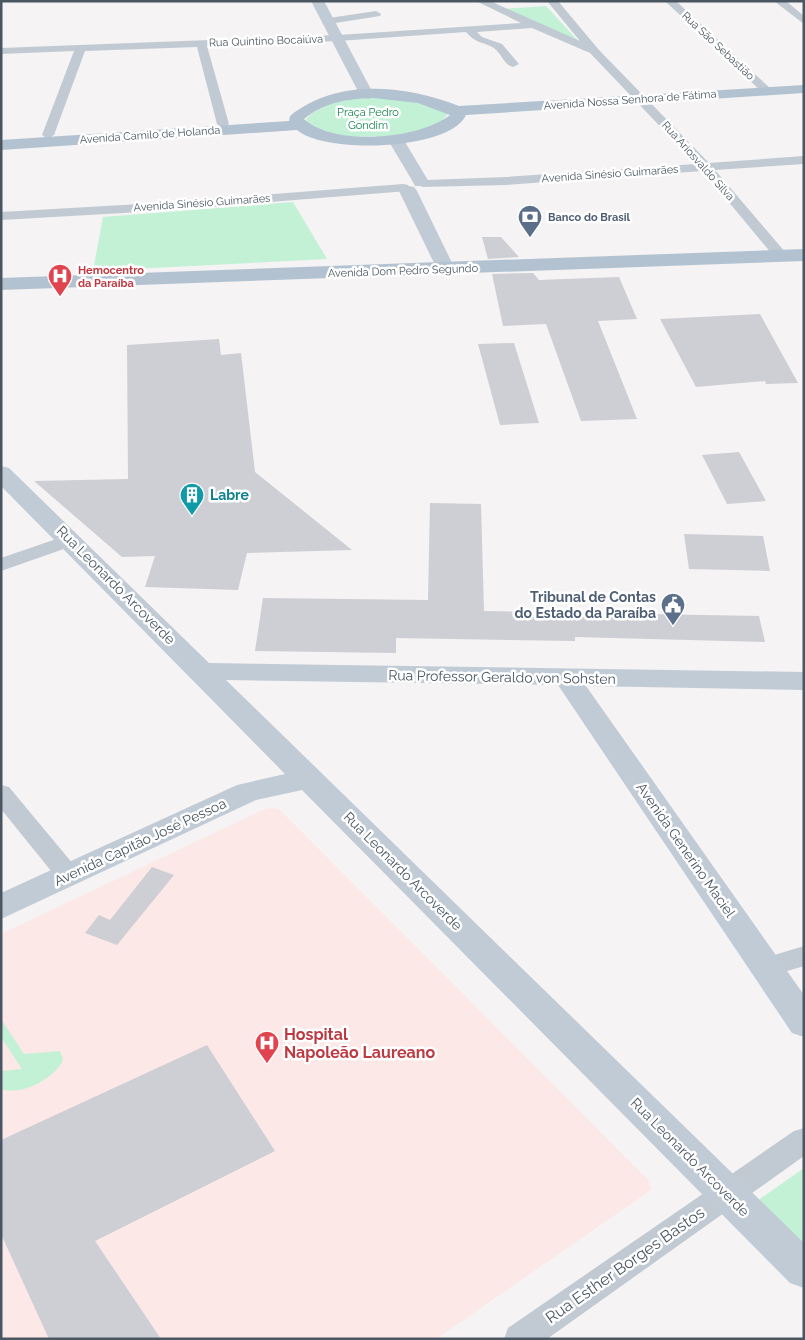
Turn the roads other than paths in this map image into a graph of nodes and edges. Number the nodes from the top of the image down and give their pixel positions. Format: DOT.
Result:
graph roads {
  1 [pos="317,1"];
  2 [pos="481,1"];
  3 [pos="552,1"];
  4 [pos="670,1"];
  5 [pos="779,1"];
  6 [pos="376,14"];
  7 [pos="804,20"];
  8 [pos="329,21"];
  9 [pos="531,25"];
  10 [pos="469,29"];
  11 [pos="338,38"];
  12 [pos="201,43"];
  13 [pos="81,48"];
  14 [pos="1,51"];
  15 [pos="595,52"];
  16 [pos="513,64"];
  17 [pos="804,89"];
  18 [pos="766,91"];
  19 [pos="367,95"];
  20 [pos="641,100"];
  21 [pos="457,112"];
  22 [pos="296,122"];
  23 [pos="223,124"];
  24 [pos="48,135"];
  25 [pos="1,138"];
  26 [pos="390,140"];
  27 [pos="1,145"];
  28 [pos="804,160"];
  29 [pos="706,168"];
  30 [pos="416,187"];
  31 [pos="1,216"];
  32 [pos="804,255"];
  33 [pos="781,256"];
  34 [pos="453,269"];
  35 [pos="1,284"];
  36 [pos="1,472"];
  37 [pos="71,540"];
  38 [pos="1,565"];
  39 [pos="201,671"];
  40 [pos="566,677"];
  41 [pos="804,681"];
  42 [pos="286,754"];
  43 [pos="311,778"];
  44 [pos="248,792"];
  45 [pos="1,793"];
  46 [pos="69,876"];
  47 [pos="33,892"];
  48 [pos="1,907"];
  49 [pos="1,920"];
  50 [pos="804,956"];
  51 [pos="767,967"];
  52 [pos="804,1023"];
  53 [pos="804,1140"];
  54 [pos="726,1194"];
  55 [pos="804,1270"];
  56 [pos="520,1339"];
  1 -- 8 [label="street"];
  2 -- 9 [label="street"];
  3 -- 15 [label="street, Rua Ariosvaldo Silva"];
  4 -- 18 [label="street, Rua São Sebastião"];
  5 -- 7 [label="street"];
  6 -- 8 [label="street"];
  8 -- 11 [label="street"];
  9 -- 10 [label="street, Rua Quintino Bocaiúva"];
  9 -- 15 [label="street"];
  10 -- 11 [label="street, Rua Quintino Bocaiúva"];
  10 -- 16 [label="street"];
  11 -- 12 [label="street, Rua Quintino Bocaiúva"];
  11 -- 19 [label="street"];
  12 -- 13 [label="street, Rua Quintino Bocaiúva"];
  12 -- 23 [label="street"];
  13 -- 14 [label="street, Rua Quintino Bocaiúva"];
  13 -- 24 [label="street"];
  15 -- 20 [label="street, Rua Ariosvaldo Silva"];
  17 -- 18 [label="main road, Avenida Nossa Senhora de Fátima"];
  18 -- 20 [label="main road, Avenida Nossa Senhora de Fátima"];
  19 -- 21 [label="main road"];
  19 -- 22 [label="main road"];
  20 -- 21 [label="main road, Avenida Nossa Senhora de Fátima"];
  20 -- 29 [label="street, Rua Ariosvaldo Silva"];
  21 -- 26 [label="main road"];
  22 -- 23 [label="main road, Avenida Camilo de Holanda"];
  22 -- 26 [label="main road"];
  22 -- 27 [label="main road, Avenida Camilo de Holanda"];
  23 -- 24 [label="main road, Avenida Camilo de Holanda"];
  24 -- 25 [label="main road, Avenida Camilo de Holanda"];
  26 -- 30 [label="street"];
  28 -- 29 [label="street, Avenida Sinésio Guimarães"];
  29 -- 30 [label="street, Avenida Sinésio Guimarães"];
  29 -- 33 [label="street, Rua Ariosvaldo Silva"];
  30 -- 31 [label="street, Avenida Sinésio Guimarães"];
  30 -- 34 [label="street"];
  32 -- 33 [label="main road, Avenida Dom Pedro Segundo"];
  33 -- 34 [label="main road, Avenida Dom Pedro Segundo"];
  34 -- 35 [label="main road, Avenida Dom Pedro Segundo"];
  36 -- 37 [label="street, Rua Leonardo Arcoverde"];
  37 -- 38 [label="street"];
  37 -- 39 [label="street, Rua Leonardo Arcoverde"];
  39 -- 40 [label="street, Rua Professor Geraldo von Sohsten"];
  39 -- 42 [label="street, Rua Leonardo Arcoverde"];
  40 -- 41 [label="street, Rua Professor Geraldo von Sohsten"];
  40 -- 51 [label="street, Avenida Generino Maciel"];
  42 -- 43 [label="street, Rua Leonardo Arcoverde"];
  42 -- 44 [label="street, Avenida Capitão José Pessoa"];
  43 -- 44 [label="street, Avenida Capitão José Pessoa"];
  43 -- 54 [label="street, Rua Leonardo Arcoverde"];
  44 -- 46 [label="street, Avenida Capitão José Pessoa"];
  45 -- 46 [label="street"];
  46 -- 47 [label="street, Avenida Capitão José Pessoa"];
  47 -- 48 [label="street, Avenida Capitão José Pessoa"];
  47 -- 49 [label="street, Avenida Capitão José Pessoa"];
  50 -- 51 [label="street"];
  51 -- 52 [label="street, Avenida Generino Maciel"];
  53 -- 54 [label="street, Rua Esther Borges Bastos"];
  54 -- 55 [label="street, Rua Leonardo Arcoverde"];
  54 -- 56 [label="street, Rua Esther Borges Bastos"];
}
